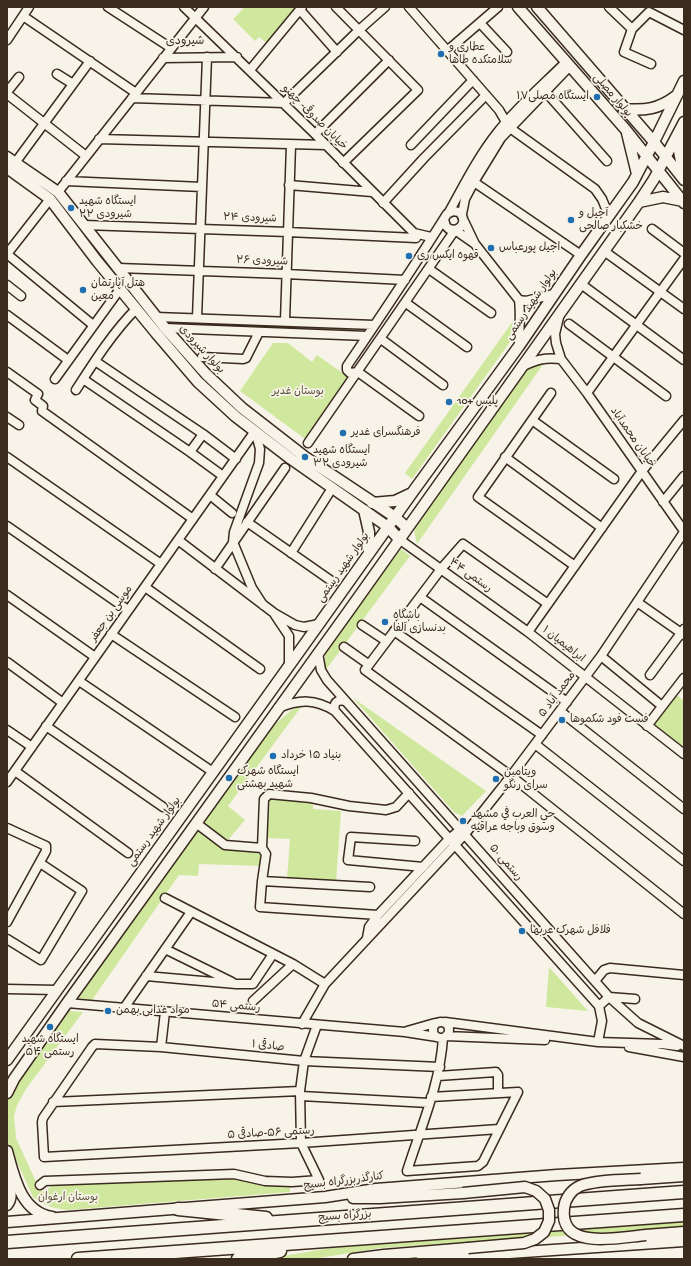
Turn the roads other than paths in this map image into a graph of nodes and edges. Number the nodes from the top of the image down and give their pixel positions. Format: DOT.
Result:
graph roads {
  1 [pos="29,7"];
  2 [pos="108,7"];
  3 [pos="184,7"];
  4 [pos="204,7"];
  5 [pos="336,7"];
  6 [pos="385,7"];
  7 [pos="498,7"];
  8 [pos="518,7"];
  9 [pos="537,7"];
  10 [pos="609,7"];
  11 [pos="301,8"];
  12 [pos="412,8"];
  13 [pos="23,16"];
  14 [pos="195,17"];
  15 [pos="480,23"];
  16 [pos="632,29"];
  17 [pos="359,30"];
  18 [pos="684,30"];
  19 [pos="7,40"];
  20 [pos="171,48"];
  21 [pos="447,51"];
  22 [pos="575,51"];
  23 [pos="337,52"];
  24 [pos="507,52"];
  25 [pos="207,57"];
  26 [pos="237,57"];
  27 [pos="163,58"];
  28 [pos="388,60"];
  29 [pos="90,61"];
  30 [pos="568,64"];
  31 [pos="651,64"];
  32 [pos="250,70"];
  33 [pos="57,74"];
  34 [pos="19,77"];
  35 [pos="473,80"];
  36 [pos="684,81"];
  37 [pos="73,84"];
  38 [pos="545,91"];
  39 [pos="7,93"];
  40 [pos="486,95"];
  41 [pos="677,95"];
  42 [pos="134,96"];
  43 [pos="205,101"];
  44 [pos="284,104"];
  45 [pos="624,109"];
  46 [pos="684,122"];
  47 [pos="44,123"];
  48 [pos="508,125"];
  49 [pos="626,130"];
  50 [pos="679,132"];
  51 [pos="315,134"];
  52 [pos="99,139"];
  53 [pos="204,142"];
  54 [pos="654,142"];
  55 [pos="291,144"];
  56 [pos="411,145"];
  57 [pos="326,146"];
  58 [pos="86,156"];
  59 [pos="647,157"];
  60 [pos="666,157"];
  61 [pos="607,161"];
  62 [pos="10,163"];
  63 [pos="343,163"];
  64 [pos="659,170"];
  65 [pos="684,176"];
  66 [pos="635,178"];
  67 [pos="684,180"];
  68 [pos="66,181"];
  69 [pos="474,182"];
  70 [pos="289,185"];
  71 [pos="202,187"];
  72 [pos="372,192"];
  73 [pos="54,196"];
  74 [pos="642,198"];
  75 [pos="683,202"];
  76 [pos="383,203"];
  77 [pos="447,214"];
  78 [pos="609,216"];
  79 [pos="463,218"];
  80 [pos="84,225"];
  81 [pos="201,229"];
  82 [pos="652,229"];
  83 [pos="455,230"];
  84 [pos="288,232"];
  85 [pos="415,235"];
  86 [pos="431,237"];
  87 [pos="475,244"];
  88 [pos="422,251"];
  89 [pos="604,251"];
  90 [pos="7,254"];
  91 [pos="684,254"];
  92 [pos="581,255"];
  93 [pos="684,259"];
  94 [pos="118,268"];
  95 [pos="412,269"];
  96 [pos="429,269"];
  97 [pos="199,271"];
  98 [pos="286,274"];
  99 [pos="424,276"];
  100 [pos="405,280"];
  101 [pos="581,284"];
  102 [pos="7,285"];
  103 [pos="120,289"];
  104 [pos="660,292"];
  105 [pos="554,294"];
  106 [pos="21,296"];
  107 [pos="519,300"];
  108 [pos="406,303"];
  109 [pos="136,309"];
  110 [pos="684,309"];
  111 [pos="491,313"];
  112 [pos="559,314"];
  113 [pos="7,315"];
  114 [pos="156,316"];
  115 [pos="197,318"];
  116 [pos="285,321"];
  117 [pos="569,324"];
  118 [pos="93,325"];
  119 [pos="374,325"];
  120 [pos="637,325"];
  121 [pos="165,328"];
  122 [pos="259,332"];
  123 [pos="367,336"];
  124 [pos="381,339"];
  125 [pos="519,346"];
  126 [pos="467,348"];
  127 [pos="202,357"];
  128 [pos="614,357"];
  129 [pos="561,359"];
  130 [pos="68,360"];
  131 [pos="684,360"];
  132 [pos="95,361"];
  133 [pos="521,367"];
  134 [pos="7,372"];
  135 [pos="358,372"];
  136 [pos="83,379"];
  137 [pos="55,380"];
  138 [pos="443,385"];
  139 [pos="76,390"];
  140 [pos="551,393"];
  141 [pos="587,394"];
  142 [pos="666,396"];
  143 [pos="419,416"];
  144 [pos="7,417"];
  145 [pos="532,420"];
  146 [pos="684,420"];
  147 [pos="19,425"];
  148 [pos="255,431"];
  149 [pos="203,434"];
  150 [pos="308,443"];
  151 [pos="448,443"];
  152 [pos="190,452"];
  153 [pos="459,455"];
  154 [pos="7,457"];
  155 [pos="505,457"];
  156 [pos="236,459"];
  157 [pos="285,468"];
  158 [pos="642,471"];
  159 [pos="223,476"];
  160 [pos="684,476"];
  161 [pos="614,479"];
  162 [pos="329,493"];
  163 [pos="412,493"];
  164 [pos="210,495"];
  165 [pos="663,502"];
  166 [pos="372,503"];
  167 [pos="364,510"];
  168 [pos="232,513"];
  169 [pos="395,517"];
  170 [pos="193,519"];
  171 [pos="247,522"];
  172 [pos="7,526"];
  173 [pos="388,527"];
  174 [pos="407,528"];
  175 [pos="602,528"];
  176 [pos="684,531"];
  177 [pos="399,539"];
  178 [pos="178,540"];
  179 [pos="233,542"];
  180 [pos="371,551"];
  181 [pos="291,553"];
  182 [pos="386,558"];
  183 [pos="161,564"];
  184 [pos="575,566"];
  185 [pos="215,569"];
  186 [pos="441,569"];
  187 [pos="333,582"];
  188 [pos="145,587"];
  189 [pos="7,594"];
  190 [pos="420,597"];
  191 [pos="637,602"];
  192 [pos="548,604"];
  193 [pos="263,605"];
  194 [pos="128,610"];
  195 [pos="274,613"];
  196 [pos="319,624"];
  197 [pos="362,625"];
  198 [pos="394,631"];
  199 [pos="528,632"];
  200 [pos="683,632"];
  201 [pos="111,634"];
  202 [pos="386,641"];
  203 [pos="344,647"];
  204 [pos="318,653"];
  205 [pos="601,656"];
  206 [pos="95,657"];
  207 [pos="7,662"];
  208 [pos="290,664"];
  209 [pos="367,667"];
  210 [pos="260,669"];
  211 [pos="650,675"];
  212 [pos="585,677"];
  213 [pos="684,678"];
  214 [pos="79,681"];
  215 [pos="345,701"];
  216 [pos="567,702"];
  217 [pos="63,703"];
  218 [pos="662,706"];
  219 [pos="278,708"];
  220 [pos="335,711"];
  221 [pos="560,711"];
  222 [pos="235,717"];
  223 [pos="46,726"];
  224 [pos="647,726"];
  225 [pos="7,730"];
  226 [pos="542,735"];
  227 [pos="535,744"];
  228 [pos="32,747"];
  229 [pos="684,754"];
  230 [pos="15,771"];
  231 [pos="213,772"];
  232 [pos="511,776"];
  233 [pos="7,782"];
  234 [pos="409,793"];
  235 [pos="163,807"];
  236 [pos="684,808"];
  237 [pos="196,823"];
  238 [pos="7,828"];
  239 [pos="463,832"];
  240 [pos="415,841"];
  241 [pos="452,842"];
  242 [pos="262,848"];
  243 [pos="128,853"];
  244 [pos="684,861"];
  245 [pos="40,864"];
  246 [pos="423,867"];
  247 [pos="262,881"];
  248 [pos="370,888"];
  249 [pos="165,898"];
  250 [pos="191,912"];
  251 [pos="684,914"];
  252 [pos="378,915"];
  253 [pos="7,922"];
  254 [pos="7,939"];
  255 [pos="367,939"];
  256 [pos="165,949"];
  257 [pos="273,954"];
  258 [pos="293,964"];
  259 [pos="684,975"];
  260 [pos="146,976"];
  261 [pos="595,981"];
  262 [pos="236,984"];
  263 [pos="325,984"];
  264 [pos="7,989"];
  265 [pos="57,990"];
  266 [pos="610,997"];
  267 [pos="635,999"];
  268 [pos="253,1002"];
  269 [pos="66,1003"];
  270 [pos="599,1006"];
  271 [pos="124,1008"];
  272 [pos="165,1012"];
  273 [pos="445,1022"];
  274 [pos="435,1023"];
  275 [pos="302,1024"];
  276 [pos="317,1025"];
  277 [pos="404,1032"];
  278 [pos="442,1037"];
  279 [pos="598,1042"];
  280 [pos="684,1046"];
  281 [pos="161,1047"];
  282 [pos="684,1057"];
  283 [pos="7,1060"];
  284 [pos="304,1061"];
  285 [pos="440,1068"];
  286 [pos="438,1076"];
  287 [pos="7,1093"];
  288 [pos="300,1093"];
  289 [pos="498,1093"];
  290 [pos="430,1100"];
  291 [pos="53,1102"];
  292 [pos="499,1129"];
  293 [pos="419,1134"];
  294 [pos="301,1144"];
  295 [pos="7,1151"];
  296 [pos="684,1168"];
  297 [pos="684,1176"];
  298 [pos="7,1178"];
  299 [pos="40,1185"];
  300 [pos="684,1192"];
  301 [pos="325,1197"];
  302 [pos="7,1205"];
  303 [pos="178,1209"];
  304 [pos="684,1215"];
  305 [pos="62,1218"];
  306 [pos="293,1221"];
  307 [pos="7,1222"];
  308 [pos="684,1232"];
  309 [pos="340,1239"];
  310 [pos="684,1241"];
  311 [pos="7,1242"];
  312 [pos="499,1253"];
  313 [pos="78,1259"];
  314 [pos="238,1259"];
  315 [pos="353,1259"];
  316 [pos="422,1259"];
  317 [pos="478,1259"];
  1 -- 13 [label="street"];
  2 -- 20 [label="street"];
  3 -- 14 [label="street, خیابان صدوقی- چهنو"];
  4 -- 14 [label="street"];
  5 -- 17 [label="street"];
  6 -- 17 [label="street"];
  7 -- 15 [label="street"];
  8 -- 30 [label="main road, بولوار مصلی"];
  9 -- 22 [label="main road, بولوار مصلی"];
  10 -- 16 [label="street"];
  11 -- 23 [label="street"];
  11 -- 32 [label="street"];
  12 -- 21 [label="street"];
  13 -- 19 [label="street"];
  13 -- 29 [label="street"];
  14 -- 20 [label="street"];
  14 -- 26 [label="street, خیابان صدوقی- چهنو"];
  15 -- 21 [label="street"];
  15 -- 24 [label="street"];
  16 -- 18 [label="street"];
  16 -- 31 [label="street"];
  17 -- 23 [label="street"];
  17 -- 28 [label="street"];
  20 -- 27 [label="street"];
  21 -- 35 [label="street"];
  22 -- 30 [label="main road"];
  22 -- 45 [label="main road, بولوار مصلی"];
  23 -- 44 [label="street"];
  25 -- 26 [label="street"];
  25 -- 27 [label="street"];
  25 -- 43 [label="street"];
  26 -- 32 [label="street, خیابان صدوقی- چهنو"];
  27 -- 42 [label="street"];
  28 -- 51 [label="street"];
  28 -- 63 [label="street"];
  29 -- 37 [label="street"];
  29 -- 42 [label="street"];
  30 -- 38 [label="street"];
  30 -- 48 [label="street"];
  30 -- 49 [label="main road, بولوار مصلی"];
  32 -- 44 [label="street, خیابان صدوقی- چهنو"];
  33 -- 37 [label="street"];
  34 -- 39 [label="street"];
  35 -- 40 [label="street"];
  35 -- 56 [label="street"];
  36 -- 41 [label="main road, بولوار شهید رستمی"];
  37 -- 47 [label="street"];
  38 -- 48 [label="street"];
  38 -- 61 [label="street"];
  39 -- 47 [label="street"];
  40 -- 48 [label="street"];
  40 -- 76 [label="street"];
  41 -- 45 [label="main road"];
  41 -- 54 [label="main road, بولوار شهید رستمی"];
  42 -- 43 [label="street"];
  42 -- 52 [label="street"];
  43 -- 44 [label="street"];
  43 -- 53 [label="street"];
  44 -- 51 [label="street, خیابان صدوقی- چهنو"];
  45 -- 54 [label="main road, بولوار مصلی"];
  46 -- 50 [label="main road"];
  47 -- 58 [label="street"];
  47 -- 62 [label="street"];
  48 -- 69 [label="street"];
  48 -- 77 [label="street"];
  48 -- 78 [label="street"];
  49 -- 59 [label="main road, بولوار مصلی"];
  49 -- 66 [label="main road"];
  50 -- 60 [label="main road"];
  50 -- 65 [label="main road"];
  51 -- 57 [label="street, خیابان صدوقی- چهنو"];
  52 -- 53 [label="street"];
  52 -- 58 [label="street"];
  53 -- 55 [label="street"];
  53 -- 71 [label="street"];
  54 -- 59 [label="main road, بولوار شهید رستمی"];
  54 -- 60 [label="main road, بولوار مصلی"];
  55 -- 57 [label="street"];
  55 -- 70 [label="street"];
  57 -- 63 [label="street, خیابان صدوقی- چهنو"];
  58 -- 68 [label="street"];
  59 -- 64 [label="main road, بولوار مصلی"];
  59 -- 66 [label="main road, بولوار شهید رستمی"];
  60 -- 64 [label="main road"];
  60 -- 67 [label="main road, بولوار مصلی"];
  62 -- 73 [label="main road, بولوار شیرودی"];
  63 -- 72 [label="street, خیابان صدوقی- چهنو"];
  64 -- 74 [label="main road"];
  64 -- 75 [label="main road, بولوار مصلی"];
  66 -- 74 [label="main road"];
  66 -- 78 [label="main road, بولوار شهید رستمی"];
  68 -- 71 [label="street"];
  68 -- 73 [label="street"];
  69 -- 79 [label="street"];
  69 -- 92 [label="street"];
  70 -- 72 [label="street"];
  70 -- 84 [label="street"];
  71 -- 81 [label="street"];
  72 -- 76 [label="street, خیابان صدوقی- چهنو"];
  73 -- 80 [label="main road, بولوار شیرودی"];
  73 -- 90 [label="street"];
  73 -- 103 [label="main road, بولوار شیرودی"];
  74 -- 75 [label="main road"];
  74 -- 89 [label="main road"];
  76 -- 85 [label="street, خیابان صدوقی- چهنو"];
  77 -- 79 [label="street"];
  77 -- 83 [label="street"];
  77 -- 86 [label="street"];
  78 -- 92 [label="main road, بولوار شهید رستمی"];
  79 -- 83 [label="street"];
  79 -- 87 [label="street"];
  80 -- 81 [label="street, شیرودی ۲۴"];
  80 -- 94 [label="main road, بولوار شیرودی"];
  81 -- 84 [label="street, شیرودی ۲۴"];
  81 -- 97 [label="street"];
  82 -- 91 [label="street"];
  83 -- 87 [label="street"];
  83 -- 96 [label="street"];
  84 -- 85 [label="street, شیرودی ۲۴"];
  84 -- 98 [label="street"];
  85 -- 86 [label="street"];
  85 -- 88 [label="street"];
  86 -- 88 [label="street"];
  87 -- 107 [label="street"];
  88 -- 95 [label="street"];
  89 -- 101 [label="main road"];
  89 -- 104 [label="street"];
  90 -- 118 [label="street"];
  92 -- 105 [label="main road, بولوار شهید رستمی"];
  93 -- 104 [label="street"];
  94 -- 97 [label="street, شیرودی ۲۶"];
  94 -- 114 [label="main road, بولوار شیرودی"];
  95 -- 99 [label="street"];
  95 -- 100 [label="street"];
  96 -- 99 [label="street"];
  96 -- 111 [label="street"];
  97 -- 98 [label="street, شیرودی ۲۶"];
  97 -- 115 [label="street"];
  98 -- 100 [label="street, شیرودی ۲۶"];
  98 -- 116 [label="street"];
  99 -- 108 [label="street"];
  100 -- 119 [label="street"];
  101 -- 112 [label="main road"];
  101 -- 120 [label="street"];
  102 -- 106 [label="street"];
  103 -- 109 [label="main road, بولوار شیرودی"];
  103 -- 118 [label="street"];
  104 -- 110 [label="street"];
  104 -- 120 [label="street"];
  105 -- 107 [label="street"];
  105 -- 125 [label="main road, بولوار شهید رستمی"];
  107 -- 125 [label="street"];
  108 -- 124 [label="street"];
  108 -- 126 [label="street"];
  109 -- 132 [label="street"];
  109 -- 148 [label="main road, بولوار شیرودی"];
  112 -- 129 [label="street"];
  112 -- 133 [label="main road"];
  113 -- 130 [label="street"];
  114 -- 115 [label="street"];
  114 -- 121 [label="main road, بولوار شیرودی"];
  115 -- 116 [label="street"];
  116 -- 119 [label="street"];
  117 -- 128 [label="street"];
  118 -- 130 [label="street"];
  119 -- 123 [label="street"];
  120 -- 128 [label="street"];
  120 -- 131 [label="street"];
  121 -- 122 [label="street"];
  121 -- 166 [label="main road, بولوار شیرودی"];
  122 -- 123 [label="street"];
  122 -- 127 [label="street"];
  123 -- 135 [label="street"];
  124 -- 135 [label="street"];
  124 -- 138 [label="street"];
  125 -- 151 [label="main road, بولوار شهید رستمی"];
  128 -- 141 [label="street"];
  128 -- 142 [label="street"];
  129 -- 133 [label="street"];
  129 -- 141 [label="street, خیابان محمدآباد"];
  130 -- 137 [label="street"];
  132 -- 136 [label="street"];
  132 -- 149 [label="street"];
  133 -- 153 [label="main road"];
  134 -- 170 [label="street"];
  135 -- 143 [label="street"];
  135 -- 150 [label="street"];
  136 -- 139 [label="street"];
  136 -- 152 [label="street"];
  140 -- 145 [label="street"];
  141 -- 158 [label="street, خیابان محمدآباد"];
  144 -- 147 [label="street"];
  145 -- 155 [label="street"];
  145 -- 161 [label="street"];
  146 -- 158 [label="street"];
  148 -- 156 [label="street, موسی بن جعفر"];
  148 -- 167 [label="main road, بولوار شیرودی"];
  148 -- 179 [label="street"];
  149 -- 152 [label="street"];
  149 -- 156 [label="street"];
  151 -- 153 [label="main road"];
  151 -- 163 [label="main road, بولوار شهید رستمی"];
  152 -- 159 [label="street"];
  153 -- 174 [label="main road"];
  154 -- 183 [label="street"];
  155 -- 175 [label="street"];
  155 -- 184 [label="street"];
  156 -- 159 [label="street, موسی بن جعفر"];
  157 -- 171 [label="street"];
  158 -- 165 [label="street, خیابان محمدآباد"];
  158 -- 175 [label="street"];
  159 -- 164 [label="street, موسی بن جعفر"];
  160 -- 165 [label="street"];
  162 -- 181 [label="street"];
  163 -- 166 [label="main road"];
  163 -- 169 [label="main road, بولوار شهید رستمی"];
  164 -- 168 [label="street"];
  164 -- 170 [label="street, موسی بن جعفر"];
  165 -- 176 [label="street, خیابان محمدآباد"];
  166 -- 169 [label="main road, بولوار شیرودی"];
  167 -- 173 [label="main road, بولوار شیرودی"];
  167 -- 180 [label="main road"];
  169 -- 173 [label="main road, بولوار شهید رستمی"];
  169 -- 174 [label="main road, بولوار شیرودی"];
  170 -- 178 [label="street, موسی بن جعفر"];
  171 -- 179 [label="street"];
  171 -- 181 [label="street"];
  172 -- 194 [label="street"];
  173 -- 177 [label="main road, بولوار شیرودی"];
  173 -- 180 [label="main road, بولوار شهید رستمی"];
  174 -- 177 [label="main road"];
  175 -- 184 [label="street"];
  176 -- 191 [label="street, محمد آباد ۵"];
  177 -- 182 [label="main road"];
  177 -- 186 [label="street, رستمی ۴۴"];
  178 -- 183 [label="street, موسی بن جعفر"];
  178 -- 185 [label="street"];
  179 -- 185 [label="street"];
  179 -- 193 [label="street"];
  180 -- 182 [label="main road"];
  180 -- 196 [label="main road, بولوار شهید رستمی"];
  181 -- 187 [label="street"];
  182 -- 204 [label="main road"];
  183 -- 188 [label="street, موسی بن جعفر"];
  184 -- 192 [label="street"];
  185 -- 193 [label="street"];
  186 -- 190 [label="street"];
  186 -- 192 [label="street"];
  186 -- 199 [label="street, رستمی ۴۴"];
  188 -- 194 [label="street, موسی بن جعفر"];
  188 -- 210 [label="street"];
  189 -- 206 [label="street"];
  190 -- 198 [label="street"];
  190 -- 216 [label="street"];
  191 -- 200 [label="street"];
  191 -- 205 [label="street, محمد آباد ۵"];
  192 -- 199 [label="street"];
  193 -- 195 [label="street"];
  194 -- 201 [label="street, موسی بن جعفر"];
  195 -- 196 [label="street"];
  195 -- 208 [label="street"];
  196 -- 208 [label="main road, بولوار شهید رستمی"];
  197 -- 202 [label="street"];
  198 -- 202 [label="street"];
  198 -- 226 [label="street"];
  199 -- 212 [label="street, ابراهیمیان ۱"];
  200 -- 211 [label="street"];
  201 -- 206 [label="street, موسی بن جعفر"];
  201 -- 222 [label="street"];
  202 -- 209 [label="street"];
  203 -- 209 [label="street"];
  204 -- 215 [label="street, رستمی ۵۰"];
  204 -- 219 [label="main road"];
  205 -- 212 [label="street, محمد آباد ۵"];
  205 -- 218 [label="street"];
  206 -- 214 [label="street, موسی بن جعفر"];
  207 -- 217 [label="street"];
  208 -- 231 [label="main road, بولوار شهید رستمی"];
  209 -- 232 [label="street"];
  212 -- 216 [label="street, محمد آباد ۵"];
  212 -- 224 [label="street, ابراهیمیان ۱"];
  213 -- 218 [label="street"];
  214 -- 217 [label="street, موسی بن جعفر"];
  214 -- 231 [label="street"];
  215 -- 220 [label="street"];
  215 -- 239 [label="street, رستمی ۵۰"];
  216 -- 221 [label="street, محمد آباد ۵"];
  217 -- 223 [label="street, موسی بن جعفر"];
  218 -- 224 [label="street"];
  219 -- 220 [label="street"];
  219 -- 237 [label="main road"];
  220 -- 234 [label="street"];
  221 -- 226 [label="street, محمد آباد ۵"];
  221 -- 236 [label="street"];
  223 -- 228 [label="street, موسی بن جعفر"];
  223 -- 235 [label="street"];
  224 -- 229 [label="street, ابراهیمیان ۱"];
  225 -- 228 [label="street"];
  226 -- 227 [label="street, محمد آباد ۵"];
  227 -- 232 [label="street, محمد آباد ۵"];
  227 -- 244 [label="street"];
  228 -- 230 [label="street, موسی بن جعفر"];
  230 -- 233 [label="street, موسی بن جعفر"];
  230 -- 243 [label="street"];
  231 -- 265 [label="main road, بولوار شهید رستمی"];
  232 -- 239 [label="street, محمد آباد ۵"];
  232 -- 251 [label="street"];
  234 -- 241 [label="street"];
  234 -- 242 [label="street"];
  237 -- 242 [label="street"];
  237 -- 269 [label="main road"];
  238 -- 245 [label="street"];
  239 -- 241 [label="street, محمد آباد ۵"];
  239 -- 261 [label="street, رستمی ۵۰"];
  240 -- 246 [label="street"];
  241 -- 246 [label="street"];
  241 -- 255 [label="street"];
  241 -- 270 [label="street"];
  242 -- 247 [label="street"];
  245 -- 253 [label="street"];
  245 -- 254 [label="street"];
  246 -- 252 [label="street"];
  247 -- 248 [label="street"];
  247 -- 252 [label="street"];
  249 -- 250 [label="street"];
  250 -- 256 [label="street"];
  250 -- 257 [label="street"];
  252 -- 255 [label="street"];
  255 -- 263 [label="street"];
  256 -- 260 [label="street"];
  256 -- 262 [label="street"];
  257 -- 258 [label="street"];
  257 -- 262 [label="street"];
  258 -- 263 [label="street"];
  258 -- 268 [label="street"];
  259 -- 261 [label="street"];
  260 -- 262 [label="street"];
  260 -- 271 [label="street"];
  261 -- 266 [label="street, رستمی ۵۰"];
  263 -- 275 [label="street"];
  264 -- 265 [label="street"];
  265 -- 283 [label="main road, بولوار شهید رستمی"];
  266 -- 267 [label="street"];
  266 -- 270 [label="street"];
  266 -- 280 [label="street, رستمی ۵۰"];
  269 -- 271 [label="street, رستمی ۵۴"];
  269 -- 287 [label="main road"];
  270 -- 279 [label="street"];
  271 -- 272 [label="street, رستمی ۵۴"];
  272 -- 275 [label="street, رستمی ۵۴"];
  272 -- 281 [label="street"];
  273 -- 274 [label="street"];
  273 -- 278 [label="street"];
  273 -- 279 [label="street"];
  274 -- 277 [label="street, رستمی ۵۴"];
  274 -- 278 [label="street"];
  275 -- 276 [label="street, رستمی ۵۴"];
  276 -- 277 [label="street, رستمی ۵۴"];
  276 -- 284 [label="street"];
  277 -- 278 [label="street, رستمی ۵۴"];
  278 -- 279 [label="street, رستمی ۵۴"];
  278 -- 285 [label="street"];
  279 -- 280 [label="street"];
  279 -- 282 [label="street"];
  281 -- 284 [label="street, صادقی ۱"];
  281 -- 291 [label="street, صادقی ۱"];
  284 -- 285 [label="street, صادقی ۱"];
  284 -- 288 [label="street"];
  285 -- 286 [label="street"];
  286 -- 289 [label="street"];
  286 -- 290 [label="street"];
  288 -- 290 [label="street"];
  288 -- 291 [label="street"];
  288 -- 294 [label="street"];
  289 -- 290 [label="street"];
  289 -- 292 [label="street"];
  290 -- 293 [label="street"];
  291 -- 294 [label="street, رستمی ۵۶-صادقی ۵"];
  292 -- 293 [label="street, رستمی ۵۶-صادقی ۵"];
  292 -- 293 [label="street"];
  293 -- 294 [label="street, رستمی ۵۶-صادقی ۵"];
  294 -- 299 [label="street"];
  295 -- 305 [label="main road"];
  296 -- 301 [label="main road, کنارگذربزرگراه بسیج"];
  297 -- 308 [label="main road, bridge"];
  298 -- 302 [label="main road"];
  300 -- 306 [label="highway, بزرگراه بسیج"];
  301 -- 303 [label="main road, کنارگذربزرگراه بسیج"];
  301 -- 315 [label="main road, bridge"];
  303 -- 305 [label="main road, کنارگذربزرگراه بسیج"];
  303 -- 306 [label="highway"];
  304 -- 309 [label="highway, بزرگراه بسیج"];
  305 -- 307 [label="main road, کنارگذربزرگراه بسیج"];
  306 -- 311 [label="highway, بزرگراه بسیج"];
  309 -- 313 [label="highway, بزرگراه بسیج"];
  309 -- 314 [label="highway"];
  310 -- 312 [label="main road"];
  312 -- 316 [label="main road"];
  312 -- 317 [label="street"];
}
